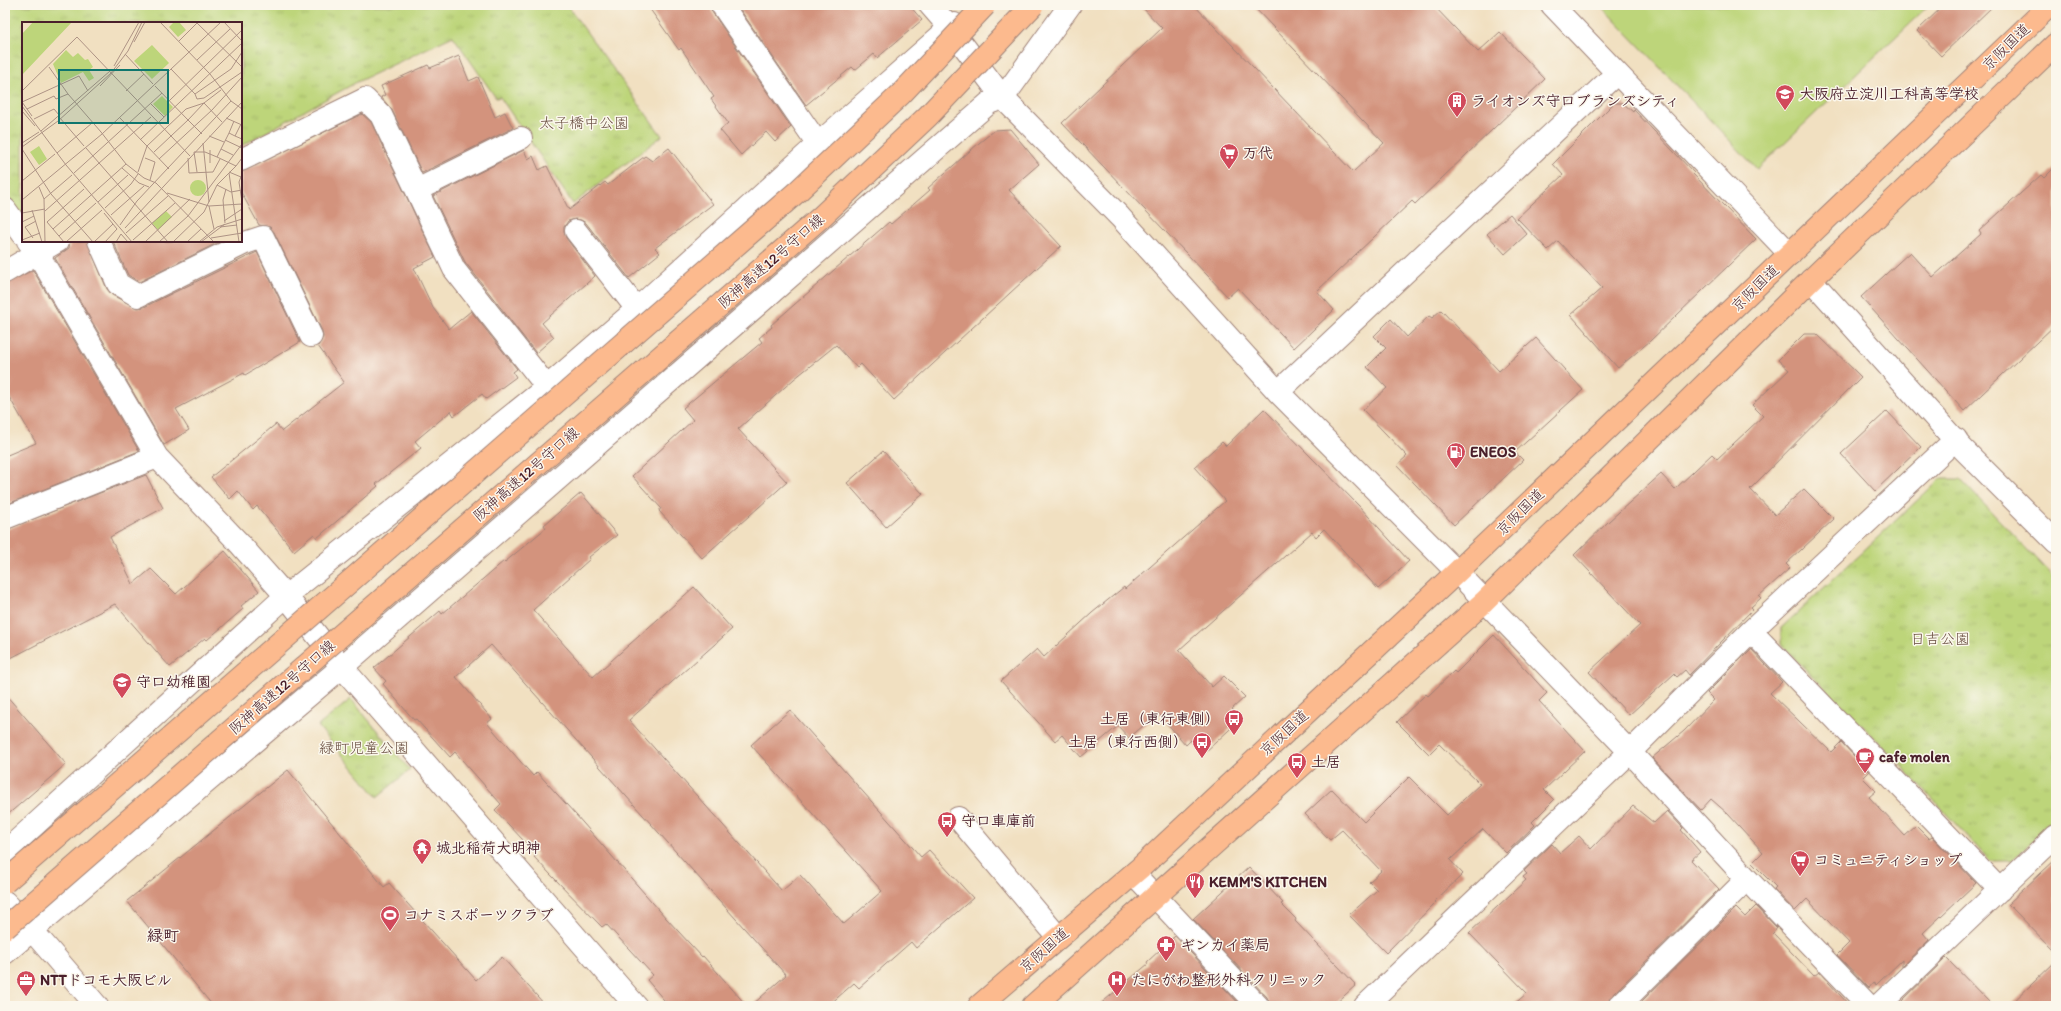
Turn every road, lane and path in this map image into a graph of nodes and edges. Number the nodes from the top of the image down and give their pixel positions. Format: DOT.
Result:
graph roads {
  1 [pos="722,5"];
  2 [pos="930,5"];
  3 [pos="970,5"];
  4 [pos="985,5"];
  5 [pos="1033,5"];
  6 [pos="1070,5"];
  7 [pos="1552,5"];
  8 [pos="2050,5"];
  9 [pos="951,29"];
  10 [pos="2056,44"];
  11 [pos="1617,73"];
  12 [pos="1003,98"];
  13 [pos="521,138"];
  14 [pos="818,144"];
  15 [pos="242,160"];
  16 [pos="417,190"];
  17 [pos="5,209"];
  18 [pos="576,231"];
  19 [pos="22,233"];
  20 [pos="243,240"];
  21 [pos="54,242"];
  22 [pos="98,242"];
  23 [pos="239,242"];
  24 [pos="33,247"];
  25 [pos="1790,254"];
  26 [pos="5,272"];
  27 [pos="1811,280"];
  28 [pos="637,309"];
  29 [pos="311,336"];
  30 [pos="547,387"];
  31 [pos="1278,392"];
  32 [pos="1956,439"];
  33 [pos="157,457"];
  34 [pos="5,518"];
  35 [pos="2056,542"];
  36 [pos="1457,572"];
  37 [pos="286,596"];
  38 [pos="1484,602"];
  39 [pos="1751,631"];
  40 [pos="342,667"];
  41 [pos="1630,752"];
  42 [pos="958,818"];
  43 [pos="2056,836"];
  44 [pos="5,852"];
  45 [pos="1134,874"];
  46 [pos="1747,879"];
  47 [pos="5,882"];
  48 [pos="2000,890"];
  49 [pos="1155,898"];
  50 [pos="5,902"];
  51 [pos="5,928"];
  52 [pos="31,929"];
  53 [pos="1058,937"];
  54 [pos="5,953"];
  55 [pos="626,1003"];
  56 [pos="97,1006"];
  57 [pos="979,1006"];
  58 [pos="1033,1006"];
  59 [pos="1258,1006"];
  60 [pos="1365,1006"];
  61 [pos="1619,1006"];
  62 [pos="1869,1006"];
  63 [pos="1878,1006"];
  1 -- 14 [label="street"];
  2 -- 9 [label="street"];
  3 -- 9 [label="street"];
  4 -- 47 [label="highway, bridge"];
  5 -- 51 [label="highway, 阪神高速12号守口線, bridge"];
  6 -- 12 [label="street"];
  7 -- 11 [label="street"];
  8 -- 25 [label="highway, 京阪国道"];
  9 -- 12 [label="street"];
  9 -- 14 [label="street"];
  10 -- 27 [label="highway"];
  11 -- 25 [label="street"];
  11 -- 31 [label="street"];
  12 -- 31 [label="street"];
  12 -- 40 [label="street"];
  13 -- 16 [label="street"];
  14 -- 28 [label="street"];
  15 -- 16 [label="street"];
  16 -- 30 [label="street"];
  17 -- 19 [label="street"];
  18 -- 28 [label="street"];
  20 -- 29 [label="street"];
  21 -- 24 [label="street"];
  22 -- 23 [label="street"];
  24 -- 26 [label="street"];
  24 -- 33 [label="street"];
  25 -- 36 [label="highway, 京阪国道"];
  27 -- 32 [label="street"];
  27 -- 38 [label="highway"];
  28 -- 30 [label="street"];
  30 -- 37 [label="street"];
  31 -- 36 [label="street"];
  32 -- 35 [label="street"];
  32 -- 39 [label="street"];
  33 -- 34 [label="street"];
  33 -- 37 [label="street"];
  36 -- 38 [label="street"];
  36 -- 45 [label="highway, 京阪国道"];
  37 -- 40 [label="street"];
  37 -- 44 [label="street"];
  38 -- 41 [label="street"];
  38 -- 49 [label="highway"];
  39 -- 41 [label="street"];
  39 -- 48 [label="street"];
  40 -- 52 [label="street"];
  40 -- 55 [label="street"];
  41 -- 46 [label="street"];
  41 -- 60 [label="street"];
  42 -- 53 [label="street"];
  43 -- 48 [label="street"];
  45 -- 49 [label="street"];
  45 -- 53 [label="highway, 京阪国道"];
  46 -- 61 [label="street"];
  46 -- 62 [label="street"];
  48 -- 63 [label="street"];
  49 -- 58 [label="highway"];
  49 -- 59 [label="street"];
  50 -- 52 [label="street"];
  52 -- 54 [label="street"];
  52 -- 56 [label="street"];
  53 -- 57 [label="highway, 京阪国道"];
}
